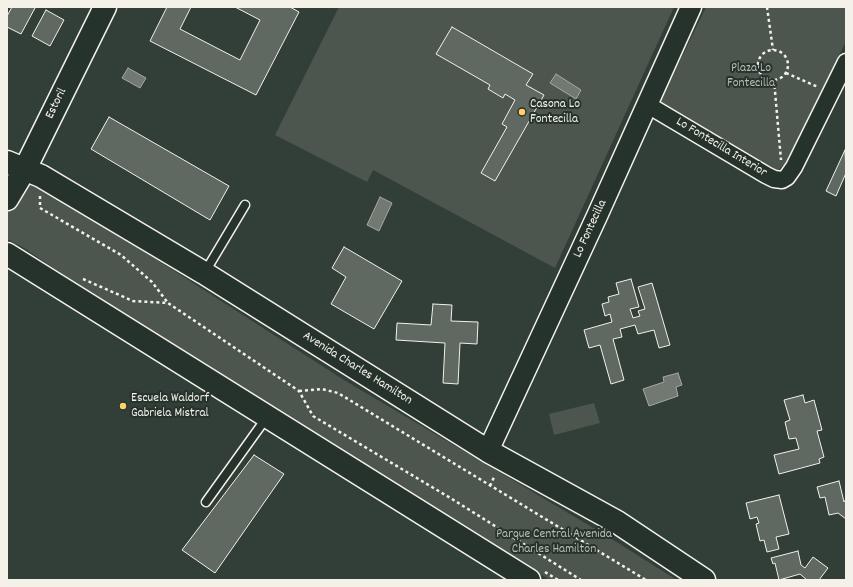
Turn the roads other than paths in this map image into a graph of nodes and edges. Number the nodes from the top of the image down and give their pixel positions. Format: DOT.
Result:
graph roads {
  1 [pos="105,7"];
  2 [pos="691,7"];
  3 [pos="846,62"];
  4 [pos="648,105"];
  5 [pos="24,169"];
  6 [pos="7,199"];
  7 [pos="244,206"];
  8 [pos="7,254"];
  9 [pos="204,273"];
  10 [pos="267,416"];
  11 [pos="488,451"];
  12 [pos="206,502"];
  13 [pos="529,580"];
  14 [pos="704,580"];
  1 -- 5 [label="main road, Estoril"];
  2 -- 4 [label="street, Lo Fontecilla"];
  3 -- 4 [label="street, Lo Fontecilla Interior"];
  4 -- 11 [label="street, Lo Fontecilla"];
  5 -- 6 [label="main road, Estoril"];
  5 -- 9 [label="main road, Avenida Charles Hamilton"];
  7 -- 9 [label="lane"];
  8 -- 10 [label="main road"];
  9 -- 11 [label="main road, Avenida Charles Hamilton"];
  10 -- 12 [label="lane"];
  10 -- 13 [label="main road"];
  11 -- 14 [label="main road, Avenida Charles Hamilton"];
}
